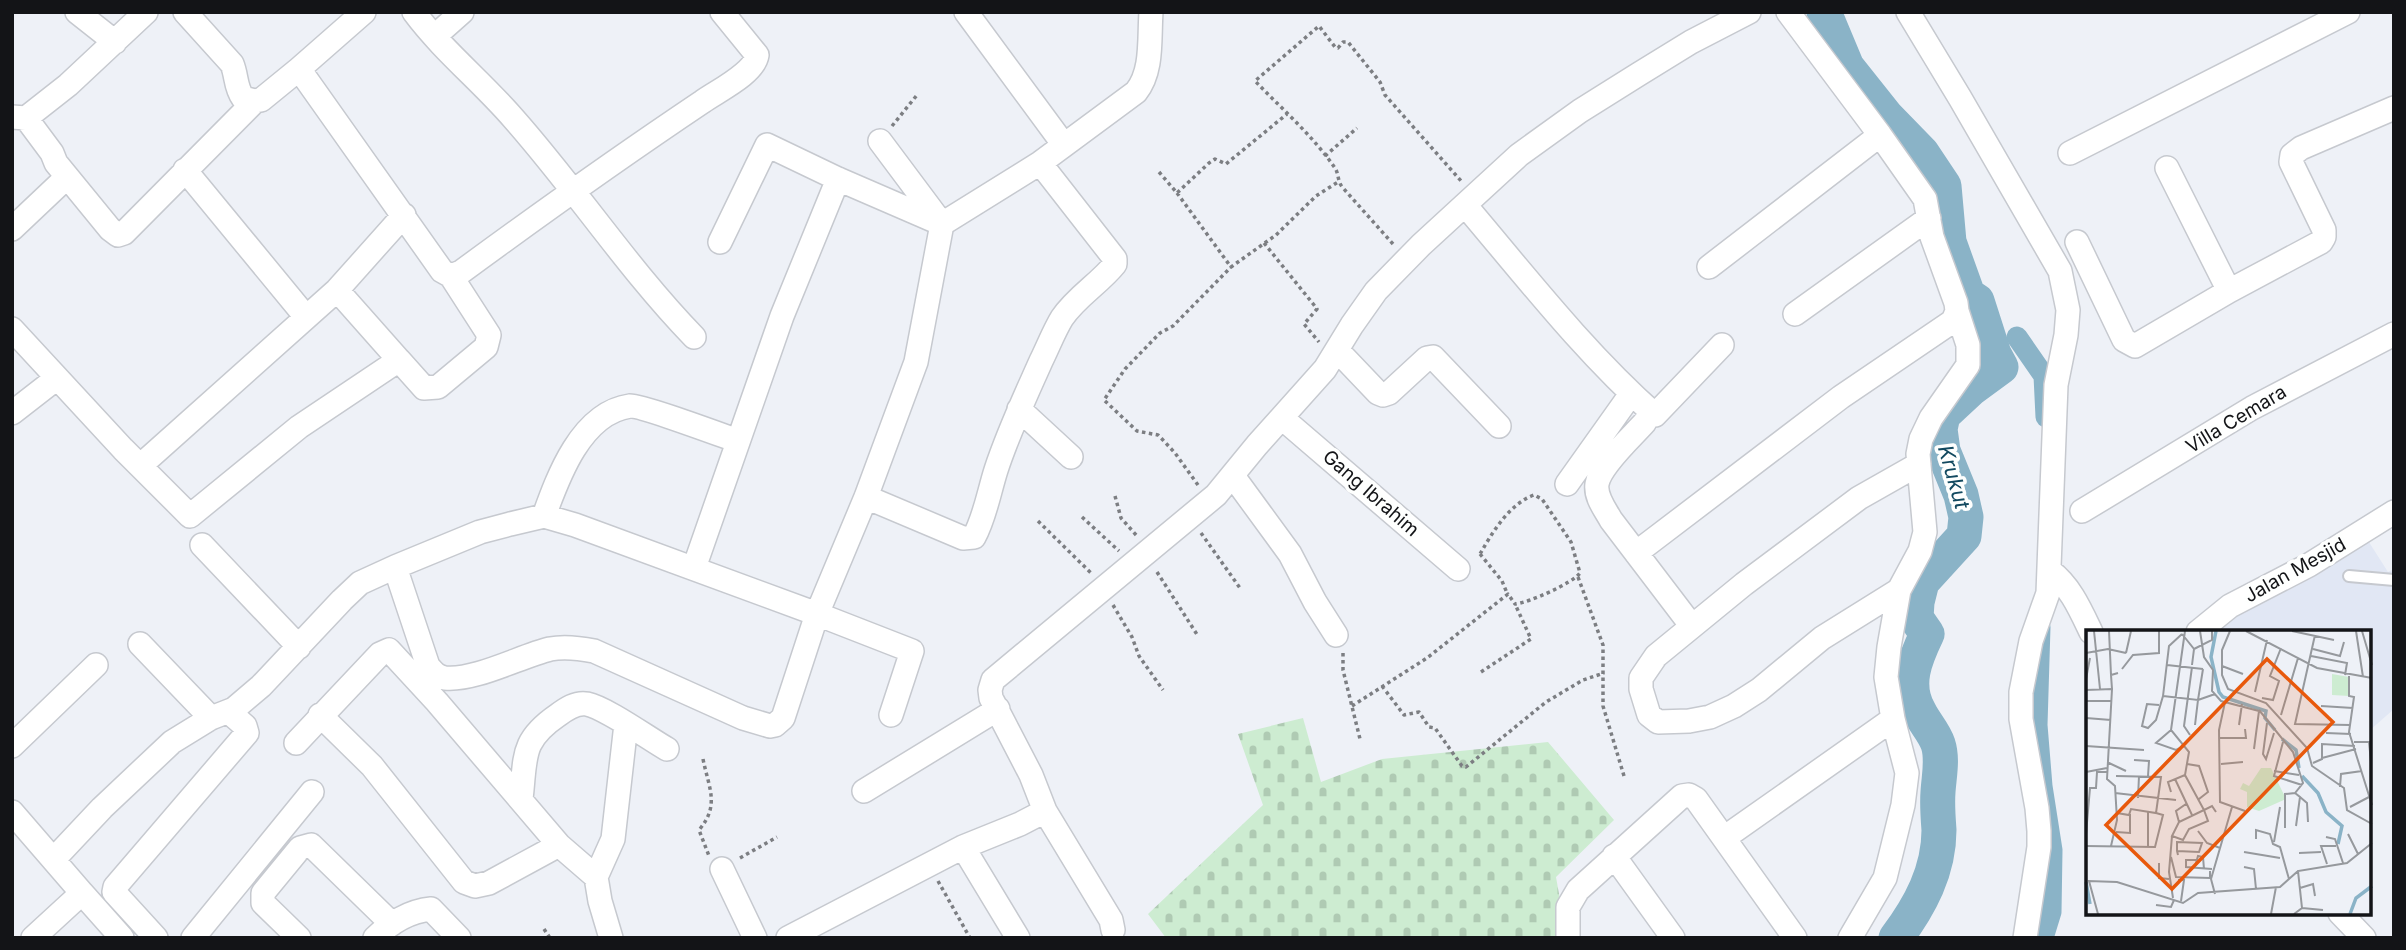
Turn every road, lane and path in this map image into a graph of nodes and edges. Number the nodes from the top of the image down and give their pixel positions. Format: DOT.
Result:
graph roads {
  1 [pos="77,12"];
  2 [pos="146,12"];
  3 [pos="185,12"];
  4 [pos="364,12"];
  5 [pos="414,12"];
  6 [pos="462,12"];
  7 [pos="722,12"];
  8 [pos="966,12"];
  9 [pos="1151,12"];
  10 [pos="1749,12"];
  11 [pos="1788,12"];
  12 [pos="1908,12"];
  13 [pos="2348,12"];
  14 [pos="435,36"];
  15 [pos="115,42"];
  16 [pos="299,69"];
  17 [pos="255,101"];
  18 [pos="2394,108"];
  19 [pos="1287,114"];
  20 [pos="19,118"];
  21 [pos="1357,128"];
  22 [pos="1880,135"];
  23 [pos="880,141"];
  24 [pos="1064,145"];
  25 [pos="2070,152"];
  26 [pos="1325,156"];
  27 [pos="1041,163"];
  28 [pos="2167,168"];
  29 [pos="185,170"];
  30 [pos="1159,172"];
  31 [pos="67,177"];
  32 [pos="838,179"];
  33 [pos="1338,182"];
  34 [pos="573,189"];
  35 [pos="1177,192"];
  36 [pos="1470,201"];
  37 [pos="404,215"];
  38 [pos="1928,218"];
  39 [pos="942,224"];
  40 [pos="12,229"];
  41 [pos="720,242"];
  42 [pos="2077,242"];
  43 [pos="1264,243"];
  44 [pos="1407,259"];
  45 [pos="1231,267"];
  46 [pos="1709,267"];
  47 [pos="451,276"];
  48 [pos="337,290"];
  49 [pos="2229,291"];
  50 [pos="1957,311"];
  51 [pos="1795,314"];
  52 [pos="306,317"];
  53 [pos="12,329"];
  54 [pos="2394,334"];
  55 [pos="694,337"];
  56 [pos="1721,345"];
  57 [pos="1334,354"];
  58 [pos="399,360"];
  59 [pos="57,378"];
  60 [pos="1631,394"];
  61 [pos="1019,409"];
  62 [pos="12,413"];
  63 [pos="1282,418"];
  64 [pos="1645,422"];
  65 [pos="1499,426"];
  66 [pos="738,441"];
  67 [pos="1071,457"];
  68 [pos="1919,464"];
  69 [pos="140,466"];
  70 [pos="1233,476"];
  71 [pos="1567,484"];
  72 [pos="1115,496"];
  73 [pos="866,497"];
  74 [pos="1208,501"];
  75 [pos="2082,511"];
  76 [pos="2394,512"];
  77 [pos="544,516"];
  78 [pos="1082,517"];
  79 [pos="1189,517"];
  80 [pos="1038,521"];
  81 [pos="202,545"];
  82 [pos="1636,553"];
  83 [pos="1480,554"];
  84 [pos="1141,557"];
  85 [pos="395,567"];
  86 [pos="694,568"];
  87 [pos="1458,569"];
  88 [pos="2349,576"];
  89 [pos="1578,577"];
  90 [pos="2394,580"];
  91 [pos="2049,582"];
  92 [pos="1105,587"];
  93 [pos="1240,589"];
  94 [pos="1899,590"];
  95 [pos="1507,594"];
  96 [pos="1514,604"];
  97 [pos="817,614"];
  98 [pos="1691,625"];
  99 [pos="2090,630"];
  100 [pos="2200,630"];
  101 [pos="1336,635"];
  102 [pos="1199,636"];
  103 [pos="140,644"];
  104 [pos="299,647"];
  105 [pos="96,665"];
  106 [pos="1481,672"];
  107 [pos="1604,673"];
  108 [pos="1382,686"];
  109 [pos="1163,690"];
  110 [pos="1352,706"];
  111 [pos="998,709"];
  112 [pos="220,715"];
  113 [pos="320,715"];
  114 [pos="891,715"];
  115 [pos="1893,719"];
  116 [pos="626,724"];
  117 [pos="1360,739"];
  118 [pos="296,743"];
  119 [pos="12,746"];
  120 [pos="667,749"];
  121 [pos="703,759"];
  122 [pos="1624,776"];
  123 [pos="864,791"];
  124 [pos="312,792"];
  125 [pos="520,799"];
  126 [pos="12,811"];
  127 [pos="1045,811"];
  128 [pos="778,837"];
  129 [pos="1724,838"];
  130 [pos="559,845"];
  131 [pos="963,847"];
  132 [pos="1614,856"];
  133 [pos="54,859"];
  134 [pos="929,864"];
  135 [pos="722,869"];
  136 [pos="596,877"];
  137 [pos="82,893"];
  138 [pos="2342,915"];
  139 [pos="544,929"];
  140 [pos="1113,930"];
  141 [pos="383,931"];
  142 [pos="33,938"];
  143 [pos="122,938"];
  144 [pos="156,938"];
  145 [pos="193,938"];
  146 [pos="299,938"];
  147 [pos="459,938"];
  148 [pos="550,938"];
  149 [pos="611,938"];
  150 [pos="755,938"];
  151 [pos="788,938"];
  152 [pos="970,938"];
  153 [pos="1018,938"];
  154 [pos="1568,938"];
  155 [pos="1673,938"];
  156 [pos="1795,938"];
  157 [pos="1850,938"];
  158 [pos="2025,938"];
  159 [pos="2364,938"];
  1 -- 15 [label="street"];
  2 -- 15 [label="street"];
  3 -- 17 [label="street"];
  4 -- 16 [label="street"];
  5 -- 14 [label="street"];
  6 -- 14 [label="street"];
  7 -- 34 [label="street"];
  8 -- 24 [label="street"];
  9 -- 24 [label="street"];
  10 -- 36 [label="street"];
  11 -- 22 [label="street"];
  12 -- 91 [label="street"];
  13 -- 25 [label="street"];
  14 -- 34 [label="street"];
  15 -- 20 [label="street"];
  16 -- 17 [label="street"];
  16 -- 37 [label="street"];
  17 -- 29 [label="street"];
  18 -- 49 [label="street"];
  19 -- 26 [label="path"];
  19 -- 35 [label="path"];
  19 -- 36 [label="path"];
  20 -- 31 [label="street"];
  21 -- 26 [label="path"];
  22 -- 38 [label="street"];
  22 -- 46 [label="street"];
  23 -- 39 [label="street"];
  24 -- 27 [label="street"];
  26 -- 33 [label="path"];
  27 -- 39 [label="street"];
  27 -- 61 [label="street"];
  28 -- 49 [label="street"];
  29 -- 31 [label="street"];
  29 -- 52 [label="street"];
  30 -- 35 [label="path"];
  31 -- 40 [label="street"];
  32 -- 39 [label="street"];
  32 -- 41 [label="street"];
  32 -- 66 [label="street"];
  33 -- 43 [label="path"];
  33 -- 44 [label="path"];
  34 -- 47 [label="street"];
  34 -- 55 [label="street"];
  35 -- 45 [label="path"];
  36 -- 44 [label="street"];
  36 -- 60 [label="street"];
  37 -- 47 [label="street"];
  37 -- 48 [label="street"];
  38 -- 50 [label="street"];
  38 -- 51 [label="street"];
  39 -- 73 [label="street"];
  42 -- 49 [label="street"];
  43 -- 45 [label="path"];
  43 -- 57 [label="path"];
  44 -- 57 [label="street"];
  45 -- 74 [label="path"];
  47 -- 58 [label="street"];
  48 -- 52 [label="street"];
  48 -- 58 [label="street"];
  50 -- 68 [label="street"];
  50 -- 82 [label="street"];
  52 -- 69 [label="street"];
  53 -- 59 [label="street"];
  54 -- 75 [label="street, Villa Cemara"];
  56 -- 60 [label="street"];
  57 -- 63 [label="street"];
  57 -- 65 [label="street"];
  58 -- 69 [label="street"];
  59 -- 62 [label="street"];
  59 -- 69 [label="street"];
  60 -- 71 [label="street"];
  61 -- 67 [label="street"];
  61 -- 73 [label="street"];
  63 -- 70 [label="street"];
  63 -- 87 [label="street, Gang Ibrahim"];
  64 -- 82 [label="street"];
  66 -- 77 [label="street"];
  66 -- 86 [label="street"];
  68 -- 94 [label="street"];
  68 -- 98 [label="street"];
  70 -- 74 [label="street"];
  70 -- 101 [label="street"];
  72 -- 84 [label="path"];
  73 -- 97 [label="street"];
  74 -- 79 [label="street"];
  76 -- 100 [label="street, Jalan Mesjid"];
  77 -- 85 [label="street"];
  77 -- 86 [label="street"];
  78 -- 84 [label="path"];
  79 -- 84 [label="street"];
  79 -- 93 [label="path"];
  80 -- 92 [label="path"];
  81 -- 104 [label="street"];
  82 -- 98 [label="street"];
  83 -- 87 [label="path"];
  83 -- 89 [label="path"];
  83 -- 95 [label="path"];
  84 -- 92 [label="street"];
  84 -- 102 [label="path"];
  85 -- 97 [label="street"];
  85 -- 104 [label="street"];
  86 -- 97 [label="street"];
  88 -- 90 [label="lane"];
  89 -- 96 [label="path"];
  89 -- 107 [label="path"];
  91 -- 99 [label="street"];
  91 -- 158 [label="street"];
  92 -- 109 [label="path"];
  92 -- 111 [label="street"];
  94 -- 98 [label="street"];
  94 -- 115 [label="street"];
  95 -- 96 [label="path"];
  95 -- 108 [label="path"];
  96 -- 106 [label="path"];
  97 -- 114 [label="street"];
  101 -- 110 [label="path"];
  103 -- 112 [label="street"];
  104 -- 112 [label="street"];
  105 -- 119 [label="street"];
  107 -- 108 [label="path"];
  107 -- 122 [label="path"];
  108 -- 110 [label="path"];
  110 -- 117 [label="path"];
  111 -- 123 [label="street"];
  111 -- 127 [label="street"];
  112 -- 133 [label="street"];
  112 -- 144 [label="street"];
  113 -- 118 [label="street"];
  113 -- 125 [label="street"];
  113 -- 130 [label="street"];
  115 -- 129 [label="street"];
  115 -- 157 [label="street"];
  116 -- 120 [label="street"];
  116 -- 125 [label="street"];
  116 -- 136 [label="street"];
  121 -- 135 [label="path"];
  124 -- 145 [label="street"];
  125 -- 130 [label="street"];
  126 -- 133 [label="street"];
  127 -- 131 [label="street"];
  127 -- 140 [label="street"];
  128 -- 135 [label="path"];
  129 -- 132 [label="street"];
  129 -- 156 [label="street"];
  130 -- 136 [label="street"];
  131 -- 134 [label="street"];
  131 -- 153 [label="street"];
  132 -- 154 [label="street"];
  132 -- 155 [label="street"];
  133 -- 137 [label="street"];
  134 -- 151 [label="street"];
  134 -- 152 [label="path"];
  135 -- 150 [label="street"];
  136 -- 149 [label="street"];
  137 -- 142 [label="street"];
  137 -- 143 [label="street"];
  138 -- 159 [label="street"];
  139 -- 148 [label="path"];
  141 -- 146 [label="street"];
  141 -- 147 [label="street"];
}
